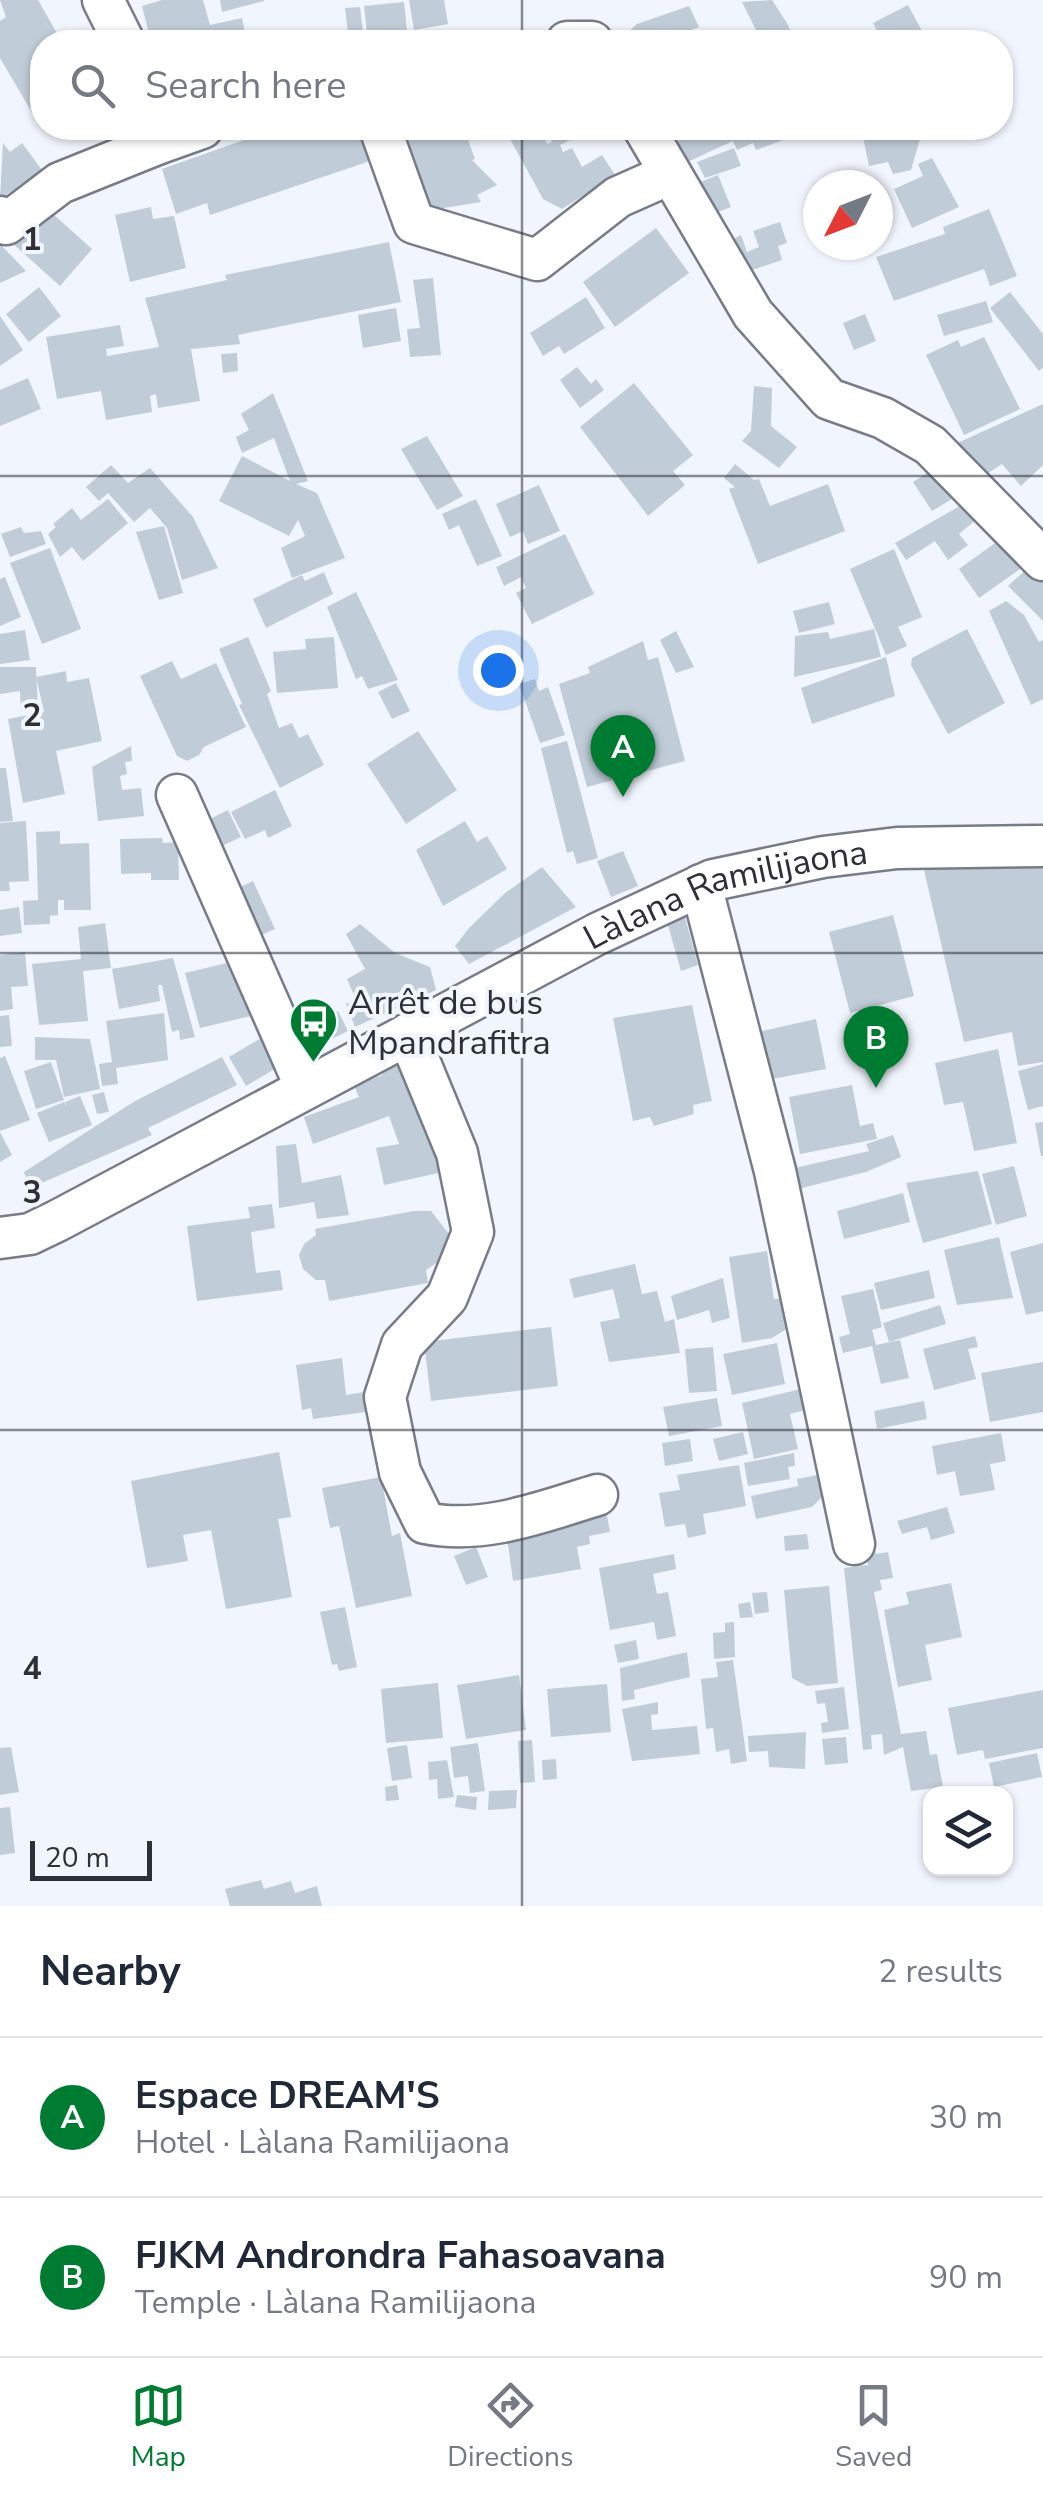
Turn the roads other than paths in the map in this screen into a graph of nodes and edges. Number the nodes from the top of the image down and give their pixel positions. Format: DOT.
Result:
graph roads {
  1 [pos="102,0"];
  2 [pos="118,30"];
  3 [pos="147,140"];
  4 [pos="384,140"];
  5 [pos="651,140"];
  6 [pos="670,174"];
  7 [pos="0,216"];
  8 [pos="1043,560"];
  9 [pos="177,795"];
  10 [pos="1043,846"];
  11 [pos="701,886"];
  12 [pos="408,1034"];
  13 [pos="306,1088"];
  14 [pos="0,1238"];
  15 [pos="597,1495"];
  16 [pos="854,1544"];
  1 -- 2 [label="street"];
  3 -- 7 [label="street"];
  4 -- 6 [label="street"];
  5 -- 6 [label="street"];
  6 -- 8 [label="street"];
  9 -- 13 [label="street"];
  10 -- 11 [label="street, Làlana Ramilijaona"];
  11 -- 12 [label="street, Làlana Ramilijaona"];
  11 -- 16 [label="street"];
  12 -- 13 [label="street, Làlana Ramilijaona"];
  12 -- 15 [label="street"];
  13 -- 14 [label="street, Làlana Ramilijaona"];
}
